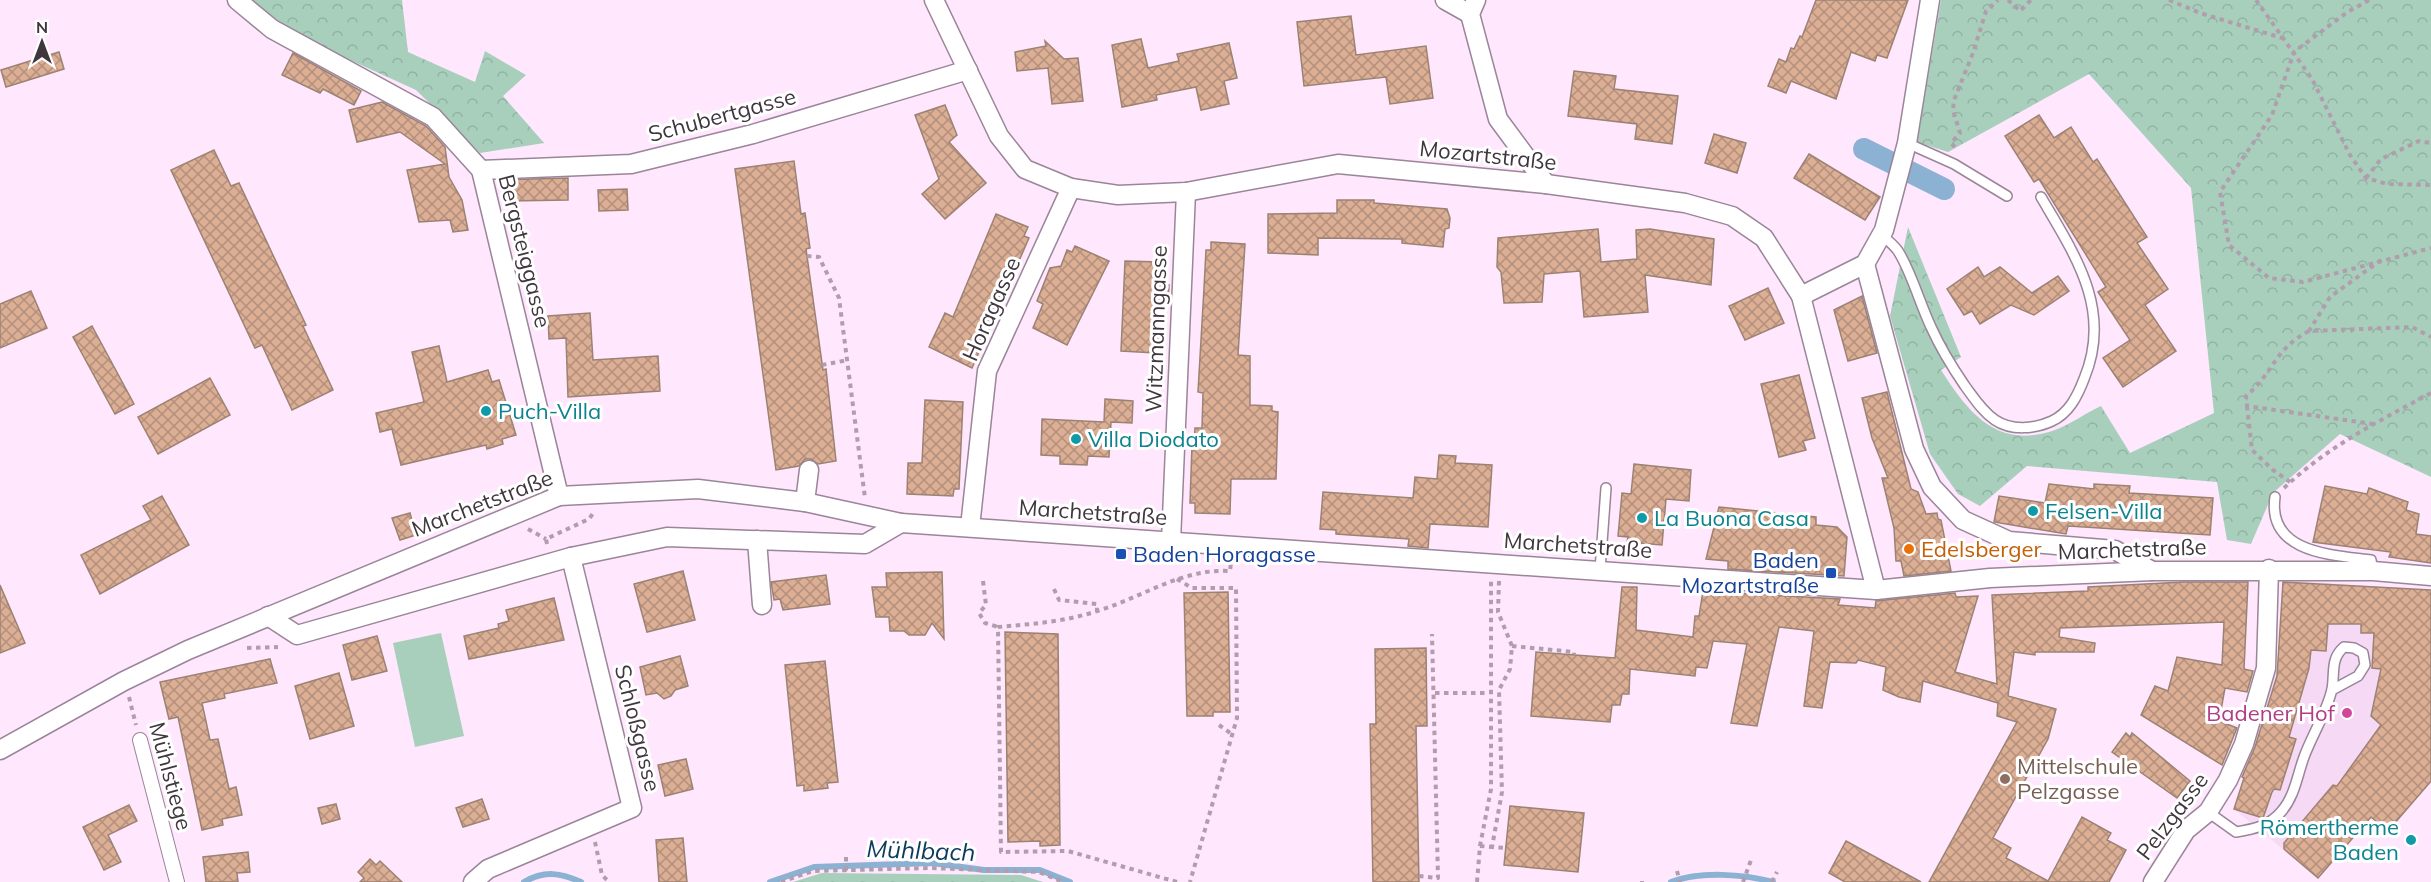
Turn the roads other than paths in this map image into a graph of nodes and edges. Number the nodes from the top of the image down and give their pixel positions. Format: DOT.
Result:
graph roads {
  1 [pos="237,0"];
  2 [pos="934,0"];
  3 [pos="1445,0"];
  4 [pos="1930,0"];
  5 [pos="1473,7"];
  6 [pos="968,70"];
  7 [pos="1907,143"];
  8 [pos="481,170"];
  9 [pos="1546,184"];
  10 [pos="1071,188"];
  11 [pos="1186,192"];
  12 [pos="2007,196"];
  13 [pos="2041,197"];
  14 [pos="1882,235"];
  15 [pos="1865,264"];
  16 [pos="1801,296"];
  17 [pos="809,470"];
  18 [pos="1606,488"];
  19 [pos="559,496"];
  20 [pos="2275,497"];
  21 [pos="805,502"];
  22 [pos="902,523"];
  23 [pos="970,527"];
  24 [pos="757,540"];
  25 [pos="1171,541"];
  26 [pos="571,557"];
  27 [pos="2269,569"];
  28 [pos="1600,570"];
  29 [pos="2153,571"];
  30 [pos="2373,571"];
  31 [pos="2431,576"];
  32 [pos="1876,590"];
  33 [pos="762,605"];
  34 [pos="268,616"];
  35 [pos="2332,690"];
  36 [pos="140,740"];
  37 [pos="0,750"];
  38 [pos="2208,812"];
  39 [pos="177,882"];
  40 [pos="473,882"];
  41 [pos="2153,882"];
  1 -- 8 [label="street, Bergsteiggasse"];
  2 -- 6 [label="street, Mozartstraße"];
  3 -- 5 [label="street"];
  4 -- 7 [label="street"];
  5 -- 9 [label="street"];
  6 -- 8 [label="street, Schubertgasse"];
  6 -- 10 [label="street, Mozartstraße"];
  7 -- 12 [label="lane"];
  7 -- 14 [label="street"];
  8 -- 19 [label="street, Bergsteiggasse"];
  9 -- 11 [label="street, Mozartstraße"];
  9 -- 16 [label="street, Mozartstraße"];
  10 -- 11 [label="street, Mozartstraße"];
  10 -- 23 [label="street, Horagasse"];
  11 -- 25 [label="street, Witzmanngasse"];
  13 -- 14 [label="lane"];
  14 -- 15 [label="street"];
  15 -- 16 [label="street"];
  15 -- 29 [label="street"];
  16 -- 32 [label="street, Mozartstraße"];
  17 -- 21 [label="street"];
  18 -- 28 [label="lane"];
  19 -- 21 [label="street, Marchetstraße"];
  19 -- 34 [label="street, Marchetstraße"];
  20 -- 30 [label="lane"];
  21 -- 22 [label="street, Marchetstraße"];
  22 -- 23 [label="street, Marchetstraße"];
  22 -- 24 [label="street"];
  23 -- 25 [label="street, Marchetstraße"];
  24 -- 26 [label="street"];
  24 -- 33 [label="street"];
  25 -- 28 [label="street, Marchetstraße"];
  26 -- 34 [label="street"];
  26 -- 40 [label="street, Schloßgasse"];
  27 -- 29 [label="street, Marchetstraße"];
  27 -- 30 [label="street, Marchetstraße"];
  27 -- 38 [label="street, Pelzgasse"];
  28 -- 32 [label="street, Marchetstraße"];
  29 -- 32 [label="street, Marchetstraße"];
  30 -- 31 [label="street, Marchetstraße"];
  34 -- 37 [label="street, Marchetstraße"];
  35 -- 35 [label="lane"];
  35 -- 38 [label="lane"];
  36 -- 39 [label="street, Mühlstiege"];
  38 -- 41 [label="street, Pelzgasse"];
}
